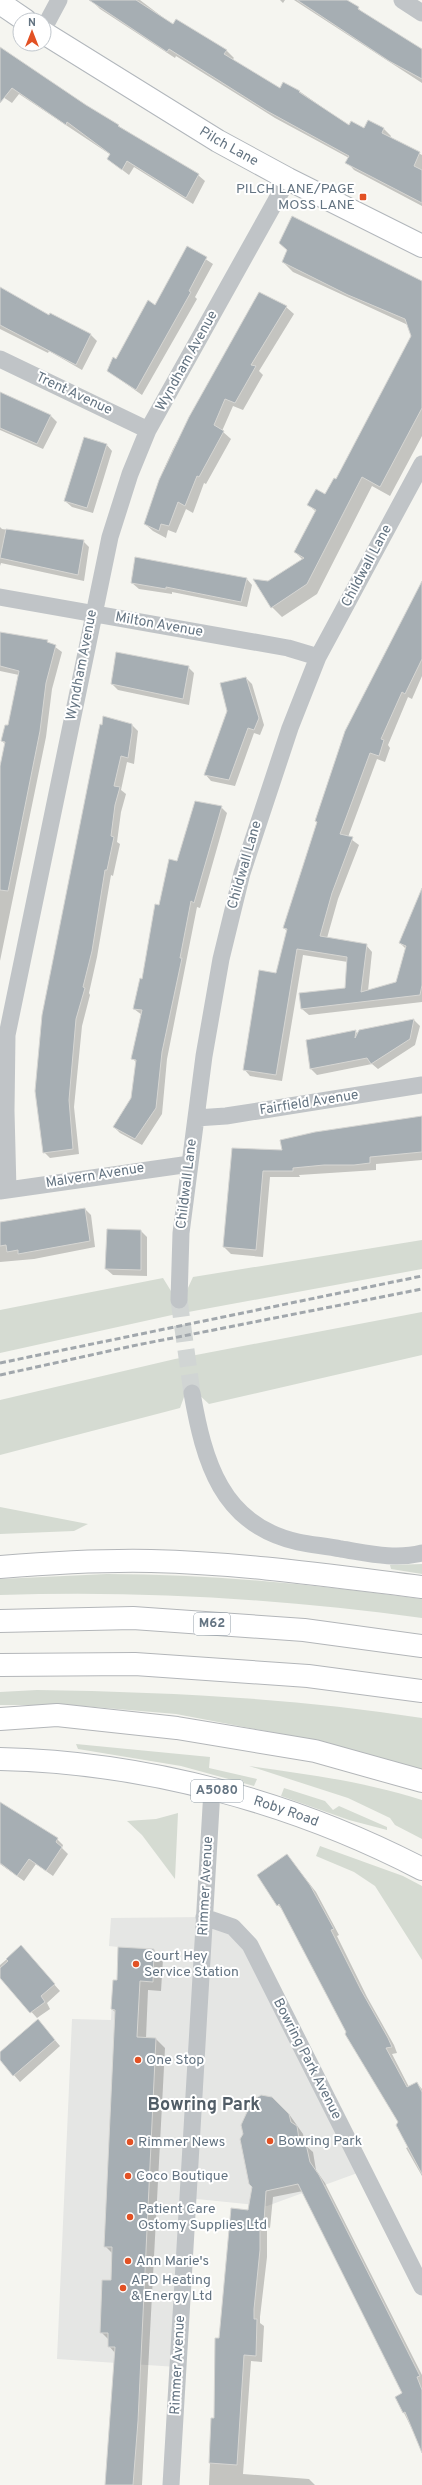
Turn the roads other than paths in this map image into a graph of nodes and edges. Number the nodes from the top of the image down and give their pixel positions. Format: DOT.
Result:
graph roads {
  1 [pos="59,0"];
  2 [pos="402,0"];
  3 [pos="0,3"];
  4 [pos="13,12"];
  5 [pos="52,13"];
  6 [pos="422,13"];
  7 [pos="52,38"];
  8 [pos="288,179"];
  9 [pos="422,246"];
  10 [pos="0,359"];
  11 [pos="148,430"];
  12 [pos="422,464"];
  13 [pos="0,597"];
  14 [pos="93,614"];
  15 [pos="318,657"];
  16 [pos="4,1035"];
  17 [pos="422,1085"];
  18 [pos="196,1118"];
  19 [pos="190,1164"];
  20 [pos="4,1191"];
  21 [pos="179,1300"];
  22 [pos="192,1393"];
  23 [pos="422,1553"];
  24 [pos="0,1567"];
  25 [pos="422,1586"];
  26 [pos="0,1621"];
  27 [pos="422,1646"];
  28 [pos="0,1665"];
  29 [pos="422,1691"];
  30 [pos="0,1719"];
  31 [pos="0,1759"];
  32 [pos="422,1781"];
  33 [pos="212,1790"];
  34 [pos="422,1869"];
  35 [pos="204,1917"];
  36 [pos="422,2287"];
  37 [pos="171,2485"];
  1 -- 5 [label="street"];
  2 -- 6 [label="street"];
  3 -- 4 [label="main road"];
  7 -- 8 [label="main road, Pilch Lane"];
  8 -- 9 [label="main road, Pilch Lane"];
  8 -- 11 [label="street, Wyndham Avenue"];
  10 -- 11 [label="street, Trent Avenue"];
  11 -- 14 [label="street, Wyndham Avenue"];
  12 -- 15 [label="street, Childwall Lane"];
  13 -- 14 [label="street, Milton Avenue"];
  14 -- 15 [label="street, Milton Avenue"];
  14 -- 16 [label="street, Wyndham Avenue"];
  15 -- 18 [label="street, Childwall Lane"];
  16 -- 20 [label="street, Wyndham Avenue"];
  17 -- 18 [label="street, Fairfield Avenue"];
  18 -- 19 [label="street, Childwall Lane"];
  19 -- 20 [label="street, Malvern Avenue"];
  19 -- 21 [label="street, Childwall Lane"];
  22 -- 23 [label="street"];
  24 -- 25 [label="main road"];
  26 -- 27 [label="main road, M62"];
  28 -- 29 [label="main road"];
  30 -- 32 [label="main road"];
  31 -- 33 [label="main road, Roby Road / A5080"];
  33 -- 34 [label="main road, Roby Road / A5080"];
  33 -- 35 [label="street, Rimmer Avenue"];
  35 -- 36 [label="street, Bowring Park Avenue"];
  35 -- 37 [label="street, Rimmer Avenue"];
}
